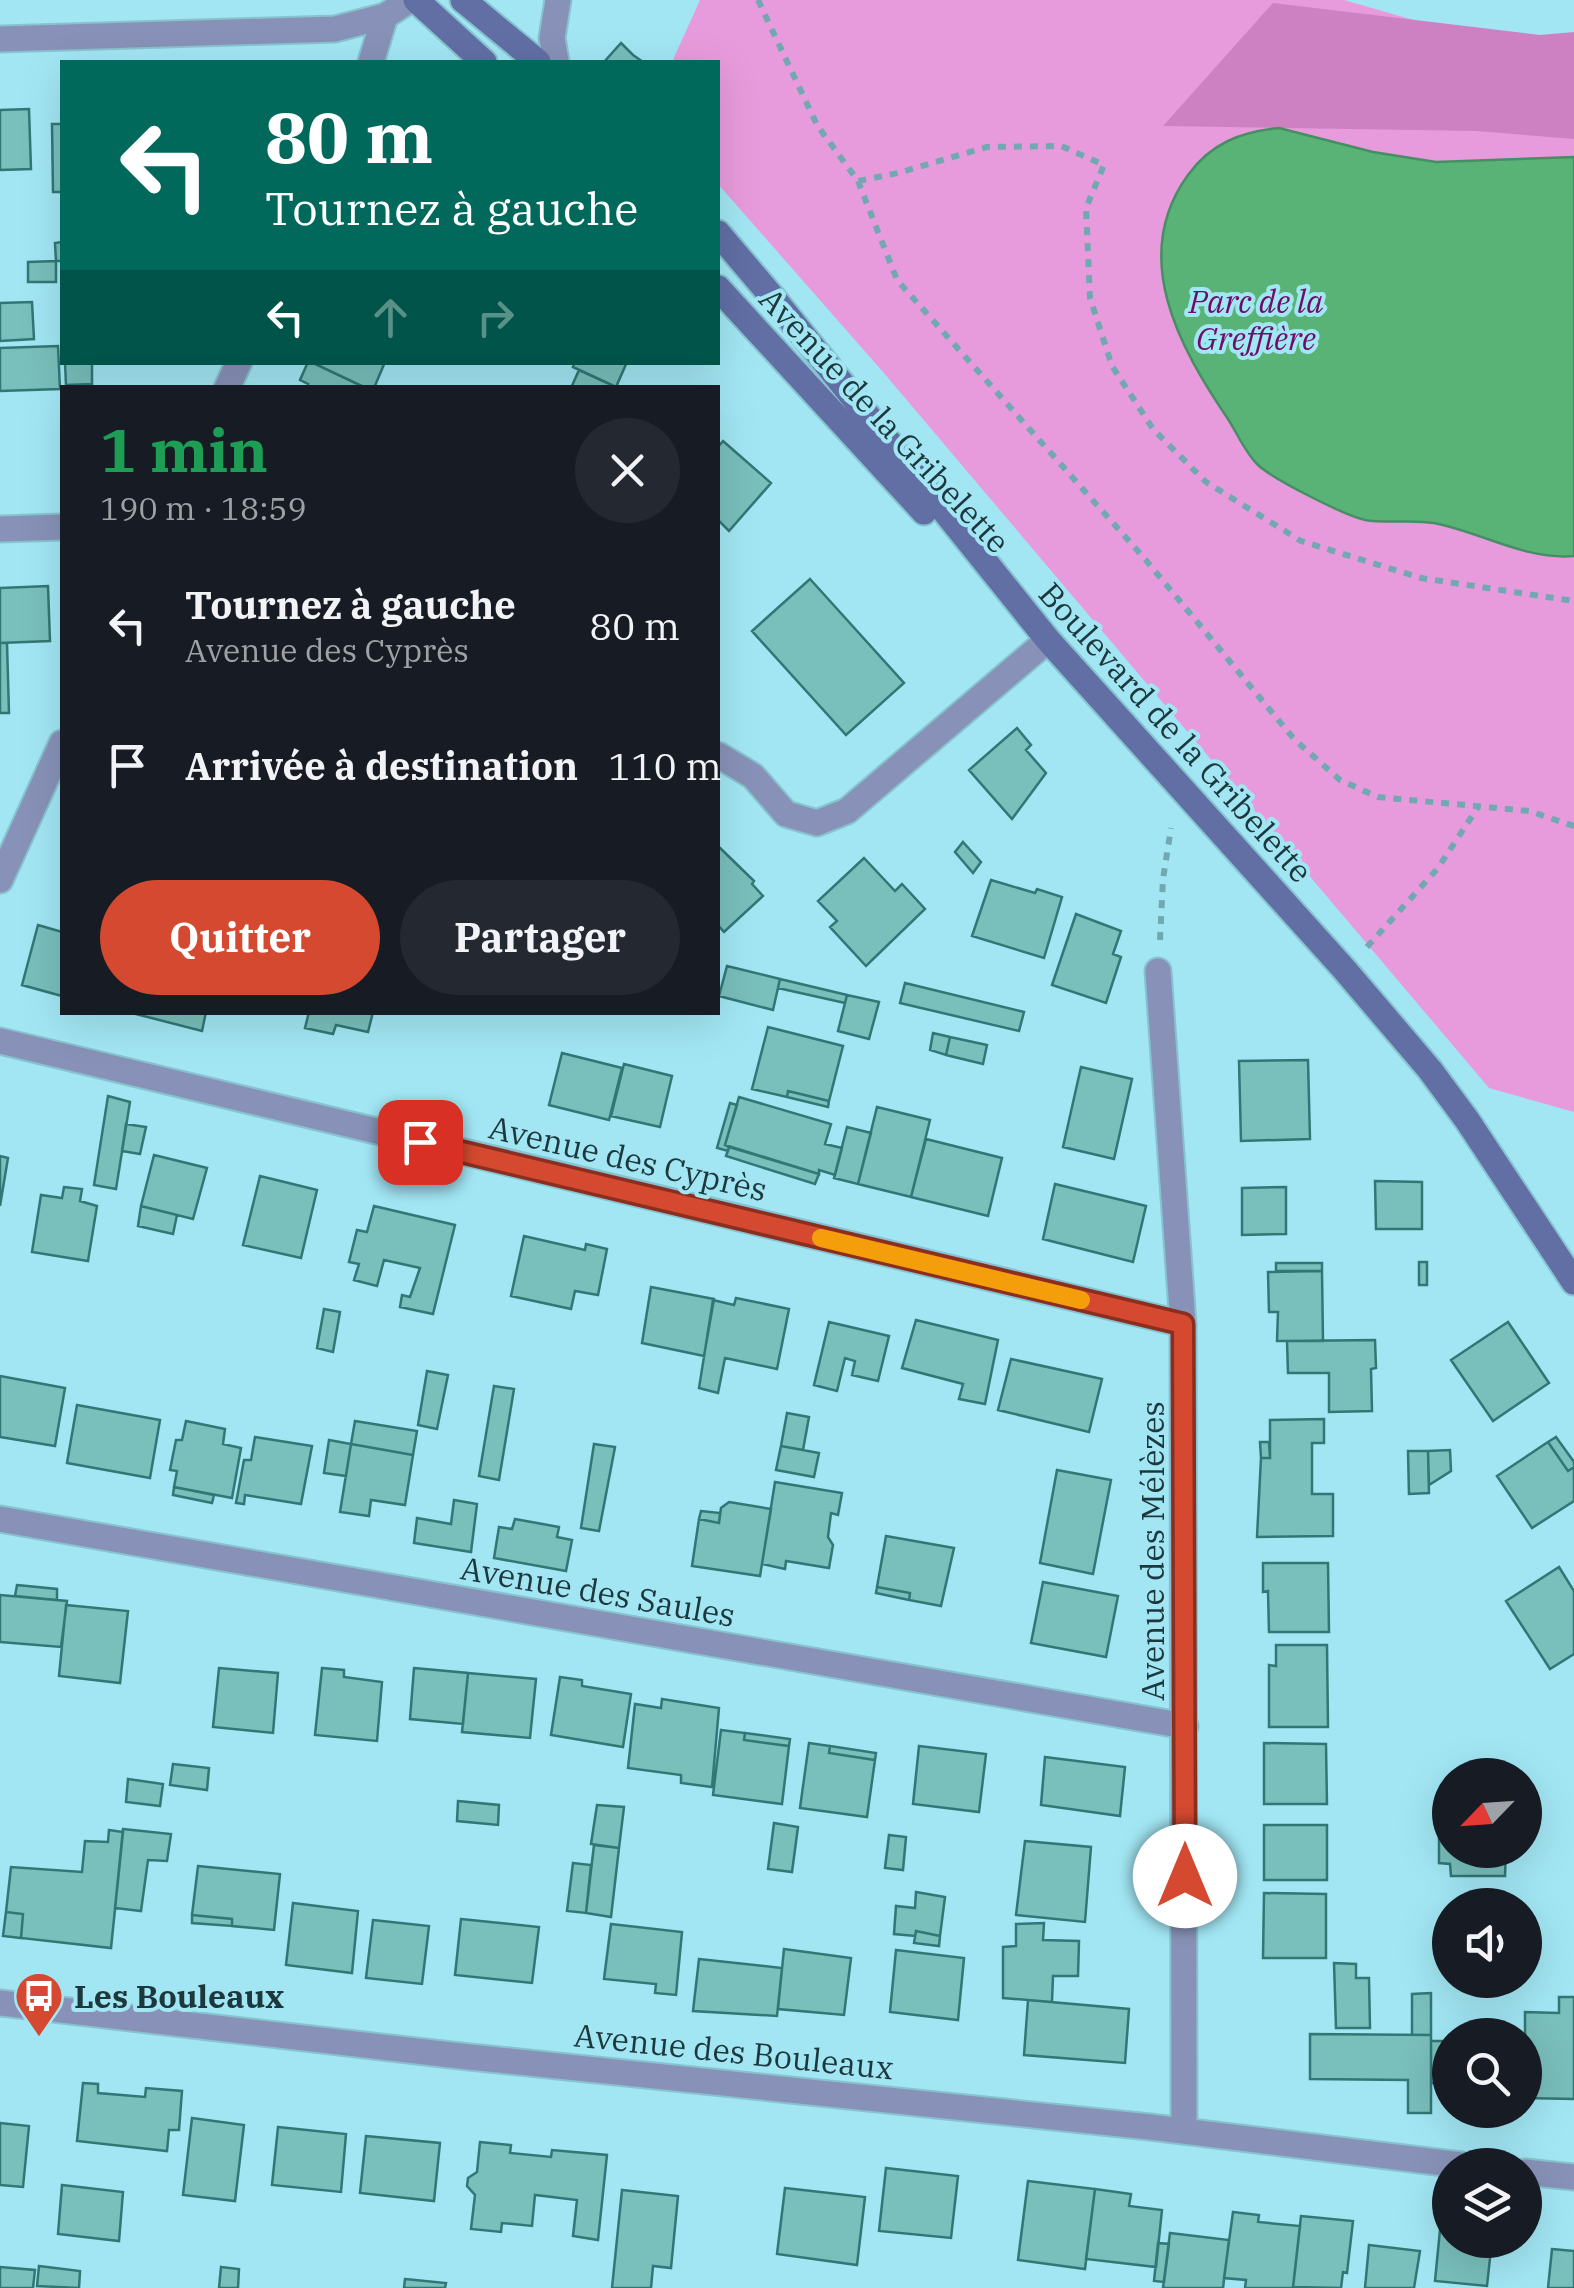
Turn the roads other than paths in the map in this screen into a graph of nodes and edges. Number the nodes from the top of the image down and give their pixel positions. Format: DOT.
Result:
graph roads {
  1 [pos="413,0"];
  2 [pos="462,0"];
  3 [pos="558,0"];
  4 [pos="385,16"];
  5 [pos="0,40"];
  6 [pos="373,60"];
  7 [pos="482,60"];
  8 [pos="536,60"];
  9 [pos="556,60"];
  10 [pos="720,236"];
  11 [pos="720,290"];
  12 [pos="60,527"];
  13 [pos="0,529"];
  14 [pos="1048,640"];
  15 [pos="60,747"];
  16 [pos="720,755"];
  17 [pos="0,880"];
  18 [pos="1158,971"];
  19 [pos="0,1041"];
  20 [pos="1574,1282"];
  21 [pos="1183,1324"];
  22 [pos="0,1519"];
  23 [pos="1185,1726"];
  24 [pos="0,2003"];
  25 [pos="1184,2131"];
  26 [pos="1432,2161"];
  27 [pos="1542,2174"];
  28 [pos="1574,2177"];
  1 -- 4 [label="street"];
  1 -- 7 [label="main road"];
  2 -- 8 [label="main road"];
  3 -- 9 [label="street"];
  4 -- 5 [label="street"];
  4 -- 6 [label="street"];
  10 -- 14 [label="main road, Boulevard de la Gribelette"];
  11 -- 14 [label="main road, Avenue de la Gribelette"];
  12 -- 13 [label="street"];
  14 -- 16 [label="street"];
  14 -- 20 [label="main road, Boulevard de la Gribelette"];
  15 -- 17 [label="street"];
  18 -- 21 [label="street, Avenue des Mélèzes"];
  19 -- 21 [label="street, Avenue des Cyprès"];
  21 -- 23 [label="street, Avenue des Mélèzes"];
  22 -- 23 [label="street, Avenue des Saules"];
  23 -- 25 [label="street, Avenue des Mélèzes"];
  24 -- 25 [label="street, Avenue des Bouleaux"];
  25 -- 26 [label="street, Avenue des Bouleaux"];
  27 -- 28 [label="street"];
}
